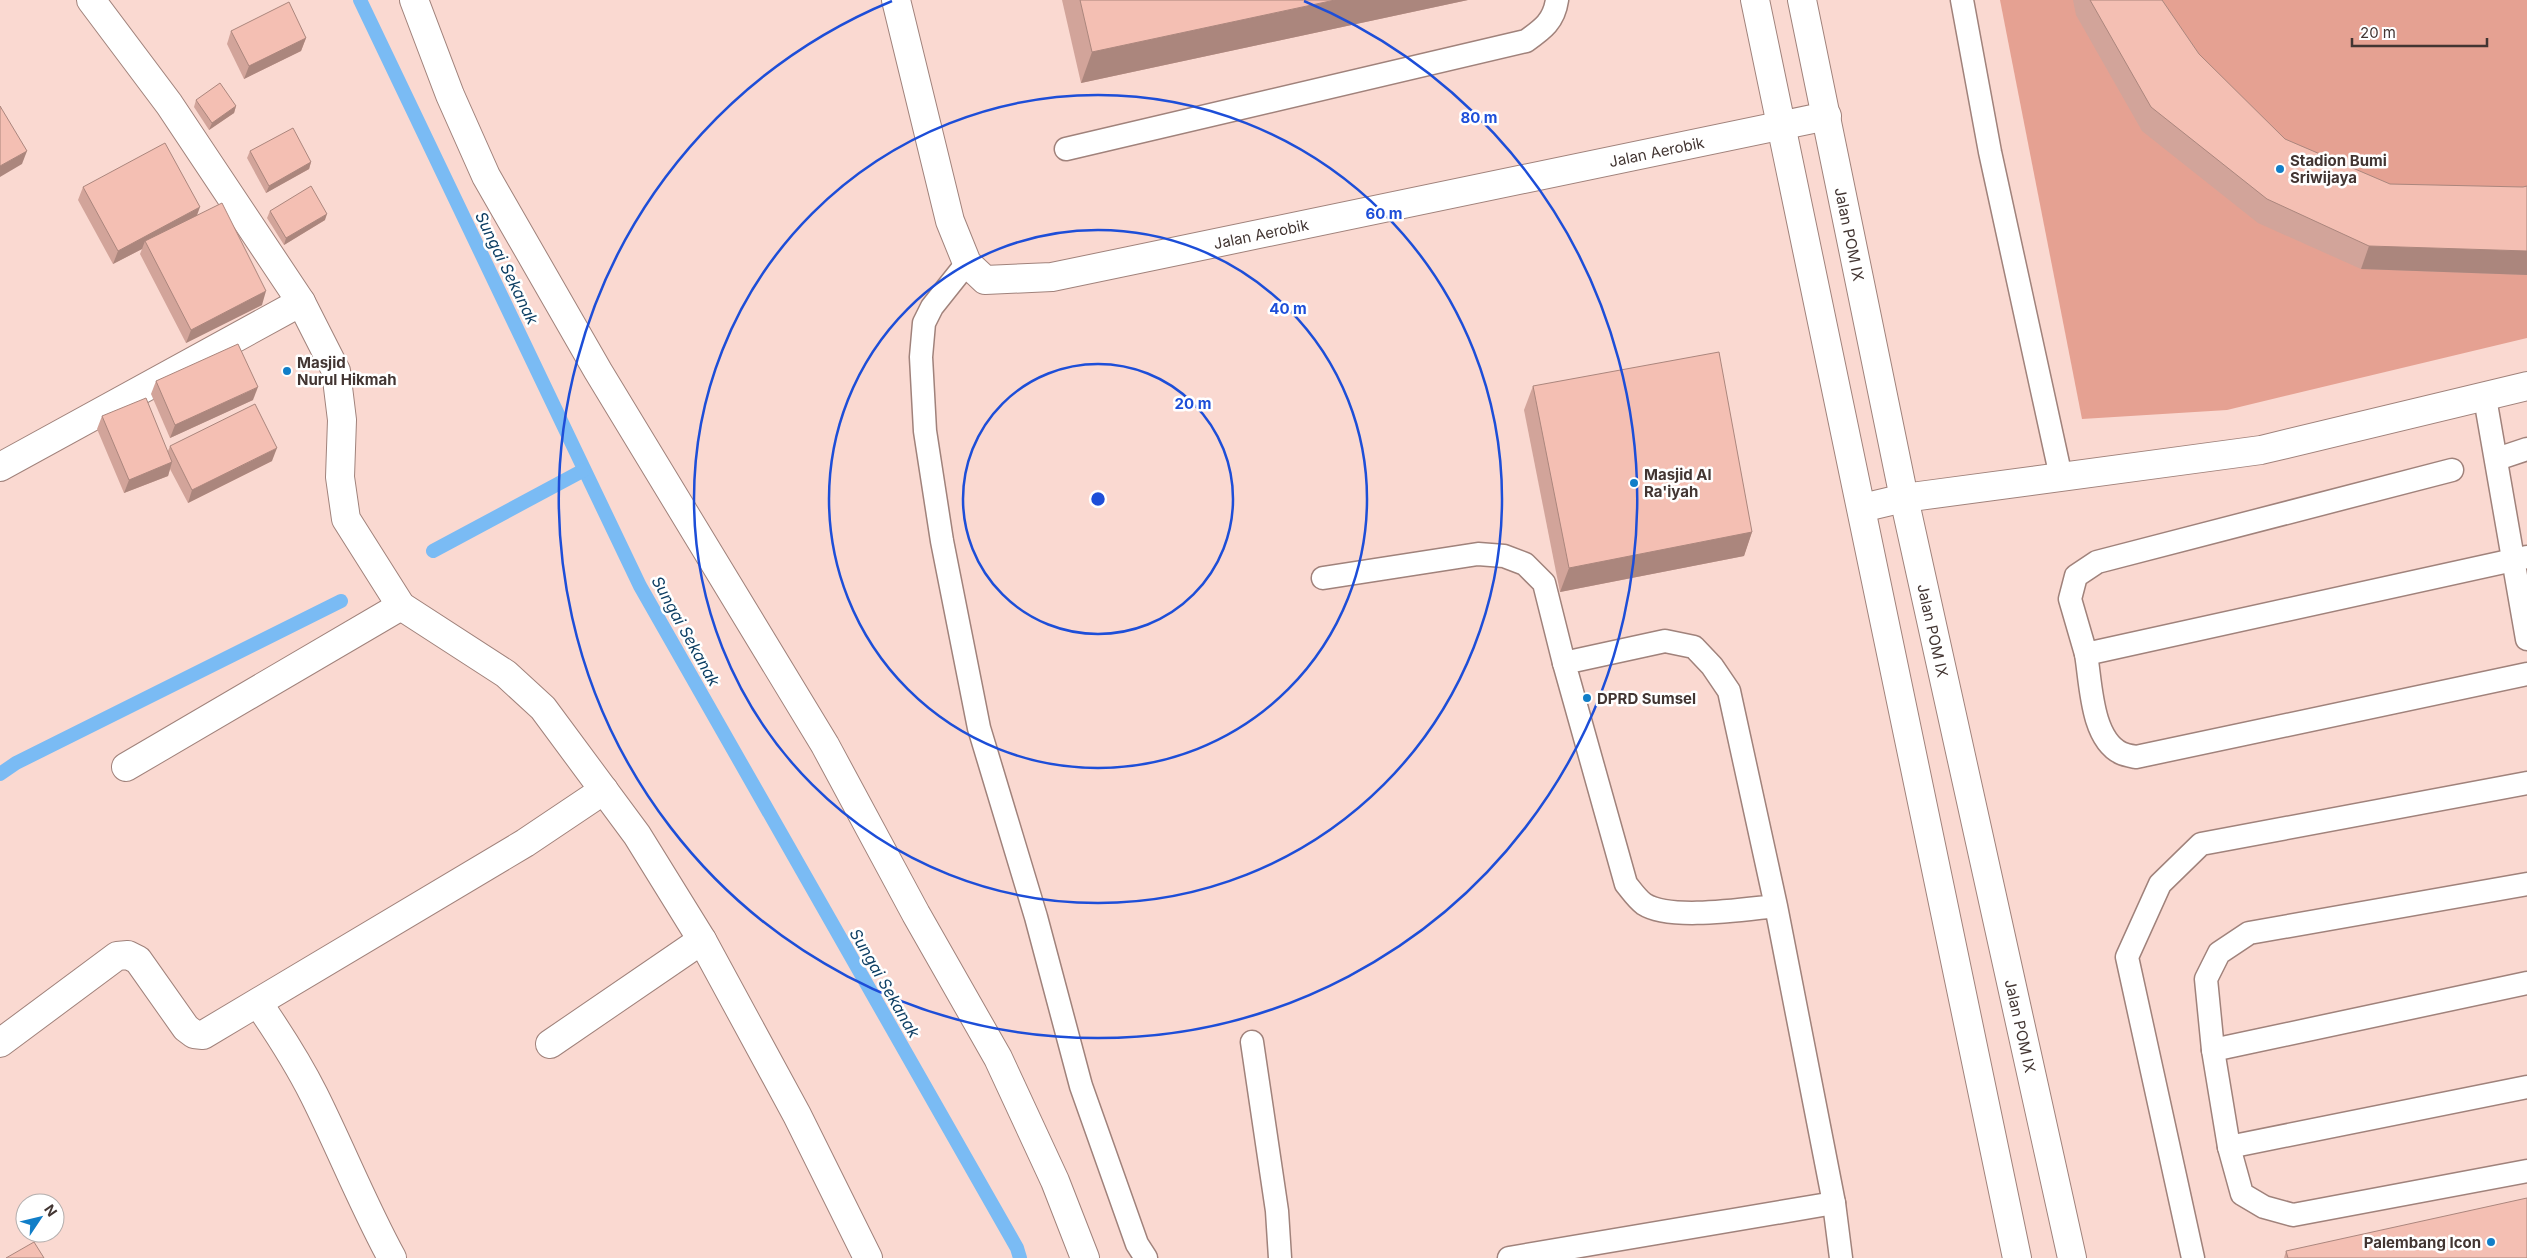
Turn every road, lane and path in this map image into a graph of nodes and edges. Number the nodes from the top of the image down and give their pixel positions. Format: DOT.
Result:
graph roads {
  1 [pos="91,0"];
  2 [pos="414,0"];
  3 [pos="896,0"];
  4 [pos="1557,0"];
  5 [pos="1755,0"];
  6 [pos="1802,0"];
  7 [pos="1962,0"];
  8 [pos="1827,116"];
  9 [pos="1781,125"];
  10 [pos="1066,149"];
  11 [pos="967,263"];
  12 [pos="301,302"];
  13 [pos="2527,386"];
  14 [pos="2487,397"];
  15 [pos="2527,449"];
  16 [pos="2499,458"];
  17 [pos="0,467"];
  18 [pos="2452,470"];
  19 [pos="2061,477"];
  20 [pos="1904,498"];
  21 [pos="1862,508"];
  22 [pos="2520,559"];
  23 [pos="1323,578"];
  24 [pos="401,606"];
  25 [pos="2527,639"];
  26 [pos="2086,654"];
  27 [pos="1564,663"];
  28 [pos="2527,674"];
  29 [pos="126,767"];
  30 [pos="2527,782"];
  31 [pos="604,790"];
  32 [pos="2527,884"];
  33 [pos="1776,906"];
  34 [pos="702,940"];
  35 [pos="2527,984"];
  36 [pos="258,1003"];
  37 [pos="1252,1042"];
  38 [pos="0,1043"];
  39 [pos="550,1044"];
  40 [pos="2213,1050"];
  41 [pos="2527,1087"];
  42 [pos="2229,1147"];
  43 [pos="2527,1171"];
  44 [pos="1834,1203"];
  45 [pos="392,1258"];
  46 [pos="868,1258"];
  47 [pos="1085,1258"];
  48 [pos="1146,1258"];
  49 [pos="1280,1258"];
  50 [pos="1509,1258"];
  51 [pos="1841,1258"];
  52 [pos="2017,1258"];
  53 [pos="2072,1258"];
  54 [pos="2193,1258"];
  1 -- 12 [label="street"];
  2 -- 47 [label="street"];
  3 -- 11 [label="street, Jalan Aerobik"];
  4 -- 10 [label="lane"];
  5 -- 9 [label="street"];
  6 -- 8 [label="street, Jalan POM IX"];
  7 -- 19 [label="lane"];
  8 -- 9 [label="street, Jalan Aerobik"];
  8 -- 20 [label="street, Jalan POM IX"];
  9 -- 11 [label="street, Jalan Aerobik"];
  9 -- 21 [label="street"];
  11 -- 48 [label="lane"];
  12 -- 17 [label="street"];
  12 -- 24 [label="street"];
  13 -- 14 [label="street"];
  14 -- 16 [label="lane"];
  14 -- 19 [label="street"];
  15 -- 16 [label="lane"];
  16 -- 22 [label="lane"];
  18 -- 26 [label="lane"];
  19 -- 20 [label="street"];
  20 -- 21 [label="street"];
  20 -- 53 [label="street, Jalan POM IX"];
  21 -- 52 [label="street"];
  22 -- 25 [label="lane"];
  22 -- 26 [label="lane"];
  23 -- 27 [label="lane"];
  24 -- 29 [label="street"];
  24 -- 31 [label="street"];
  26 -- 28 [label="lane"];
  27 -- 33 [label="lane"];
  27 -- 33 [label="lane"];
  30 -- 54 [label="lane"];
  31 -- 34 [label="street"];
  31 -- 36 [label="street"];
  32 -- 40 [label="lane"];
  33 -- 44 [label="lane"];
  34 -- 39 [label="street"];
  34 -- 46 [label="street"];
  35 -- 40 [label="lane"];
  36 -- 38 [label="street"];
  36 -- 45 [label="street"];
  37 -- 49 [label="lane"];
  40 -- 42 [label="lane"];
  41 -- 42 [label="lane"];
  42 -- 43 [label="lane"];
  44 -- 50 [label="lane"];
  44 -- 51 [label="lane"];
}
